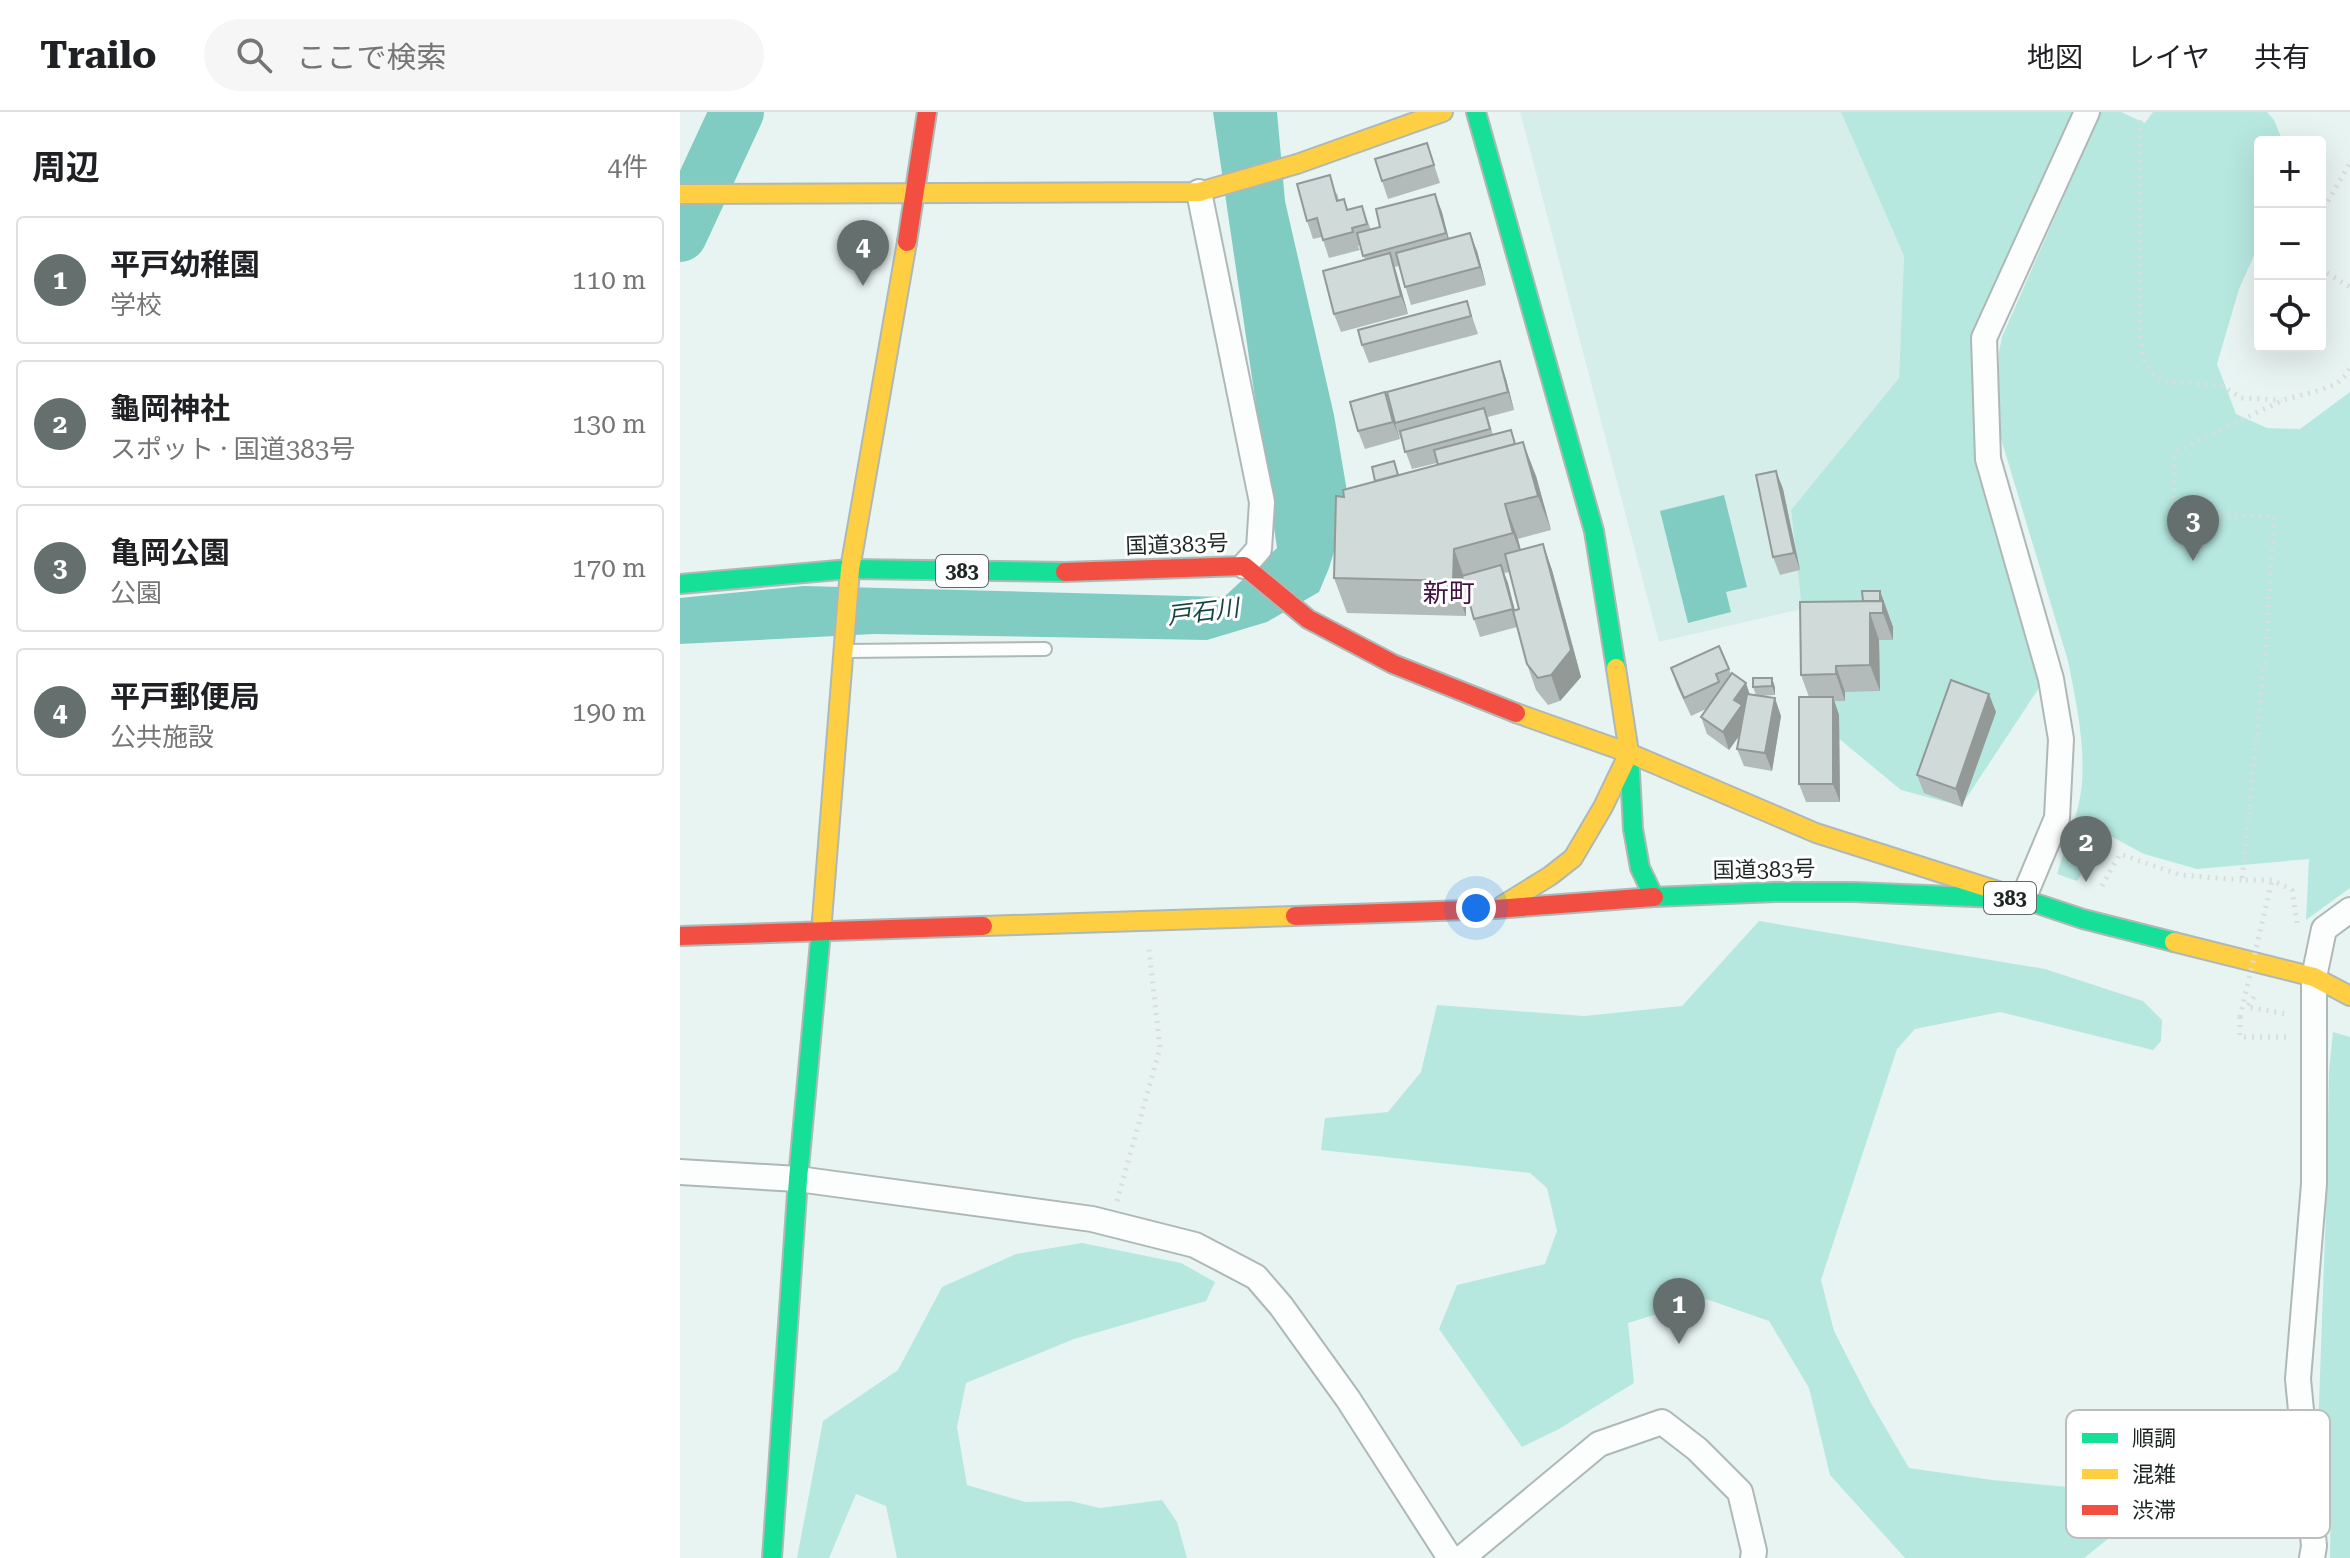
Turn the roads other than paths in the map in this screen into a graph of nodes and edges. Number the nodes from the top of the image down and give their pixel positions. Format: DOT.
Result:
graph roads {
  1 [pos="927,112"];
  2 [pos="1443,112"];
  3 [pos="1476,112"];
  4 [pos="2087,112"];
  5 [pos="1199,192"];
  6 [pos="916,193"];
  7 [pos="680,194"];
  8 [pos="1244,566"];
  9 [pos="850,569"];
  10 [pos="680,584"];
  11 [pos="843,645"];
  12 [pos="1045,649"];
  13 [pos="1629,753"];
  14 [pos="1654,897"];
  15 [pos="2023,899"];
  16 [pos="1495,909"];
  17 [pos="2350,910"];
  18 [pos="821,931"];
  19 [pos="680,936"];
  20 [pos="2314,977"];
  21 [pos="2350,996"];
  22 [pos="680,1172"];
  23 [pos="798,1179"];
  24 [pos="2301,1410"];
  25 [pos="2313,1538"];
  26 [pos="772,1558"];
  27 [pos="1450,1558"];
  28 [pos="1462,1558"];
  29 [pos="1753,1558"];
  30 [pos="2312,1558"];
  1 -- 6 [label="main road"];
  2 -- 5 [label="main road"];
  3 -- 13 [label="main road"];
  4 -- 15 [label="street"];
  5 -- 6 [label="main road"];
  5 -- 8 [label="street"];
  6 -- 7 [label="main road"];
  6 -- 9 [label="main road"];
  8 -- 9 [label="main road, 国道383号 / 383"];
  8 -- 13 [label="main road, 国道383号 / 383"];
  9 -- 10 [label="main road, 国道383号 / 383"];
  9 -- 11 [label="main road"];
  11 -- 12 [label="lane"];
  11 -- 18 [label="main road"];
  13 -- 14 [label="main road"];
  13 -- 15 [label="main road, 国道383号 / 383"];
  13 -- 16 [label="main road"];
  14 -- 15 [label="main road, 国道383号 / 383"];
  14 -- 16 [label="main road, 国道383号"];
  15 -- 20 [label="main road, 国道383号 / 383"];
  16 -- 18 [label="main road, 国道383号"];
  17 -- 20 [label="street"];
  18 -- 19 [label="main road, 国道383号"];
  18 -- 23 [label="main road"];
  20 -- 21 [label="main road, 国道383号 / 383"];
  20 -- 24 [label="street"];
  22 -- 23 [label="street"];
  23 -- 26 [label="main road"];
  23 -- 27 [label="street"];
  25 -- 30 [label="street"];
  28 -- 29 [label="street"];
}
